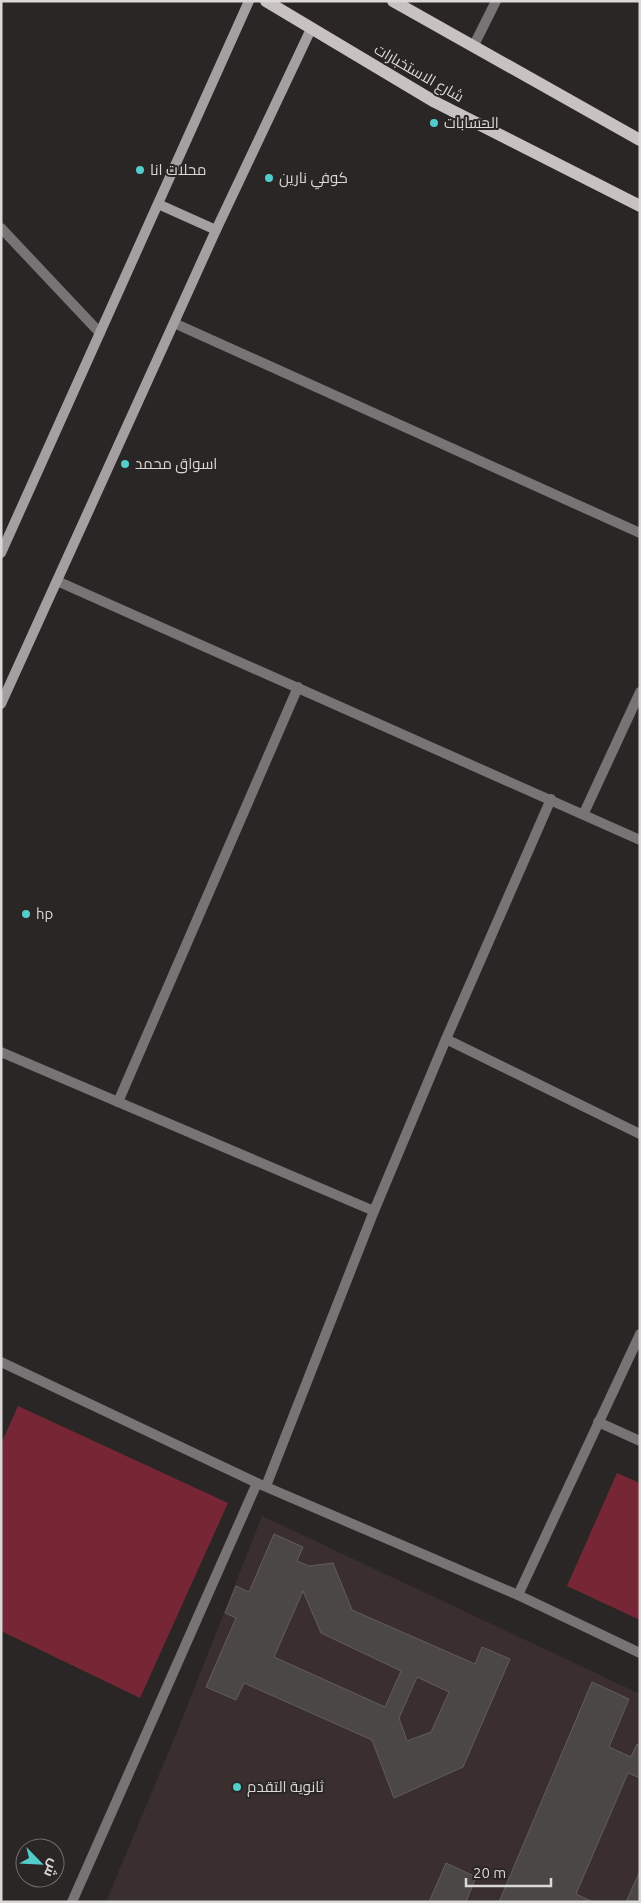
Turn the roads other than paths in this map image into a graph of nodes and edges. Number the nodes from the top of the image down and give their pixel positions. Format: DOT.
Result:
graph roads {
  1 [pos="249,1"];
  2 [pos="266,1"];
  3 [pos="393,1"];
  4 [pos="496,1"];
  5 [pos="311,29"];
  6 [pos="473,47"];
  7 [pos="640,140"];
  8 [pos="158,204"];
  9 [pos="640,206"];
  10 [pos="1,228"];
  11 [pos="216,230"];
  12 [pos="174,323"];
  13 [pos="100,333"];
  14 [pos="640,533"];
  15 [pos="1,553"];
  16 [pos="57,581"];
  17 [pos="298,687"];
  18 [pos="640,692"];
  19 [pos="1,704"];
  20 [pos="551,799"];
  21 [pos="584,813"];
  22 [pos="640,840"];
  23 [pos="446,1039"];
  24 [pos="1,1052"];
  25 [pos="118,1102"];
  26 [pos="640,1134"];
  27 [pos="374,1211"];
  28 [pos="640,1334"];
  29 [pos="1,1363"];
  30 [pos="598,1422"];
  31 [pos="640,1441"];
  32 [pos="262,1484"];
  33 [pos="518,1595"];
  34 [pos="640,1653"];
  35 [pos="72,1902"];
  1 -- 8 [label="main road"];
  2 -- 5 [label="main road, شارع الاستخبارات"];
  3 -- 6 [label="main road"];
  4 -- 6 [label="street"];
  5 -- 9 [label="main road, شارع الاستخبارات"];
  5 -- 11 [label="main road"];
  6 -- 7 [label="main road"];
  8 -- 11 [label="main road"];
  8 -- 13 [label="main road"];
  10 -- 13 [label="street"];
  11 -- 12 [label="main road"];
  12 -- 14 [label="street"];
  12 -- 16 [label="main road"];
  13 -- 15 [label="main road"];
  16 -- 17 [label="street"];
  16 -- 19 [label="main road"];
  17 -- 20 [label="street"];
  17 -- 25 [label="street"];
  18 -- 21 [label="street"];
  20 -- 21 [label="street"];
  20 -- 23 [label="street"];
  21 -- 22 [label="street"];
  23 -- 26 [label="street"];
  23 -- 27 [label="street"];
  24 -- 25 [label="street"];
  25 -- 27 [label="street"];
  27 -- 32 [label="street"];
  28 -- 30 [label="street"];
  29 -- 32 [label="street"];
  30 -- 31 [label="street"];
  30 -- 33 [label="street"];
  32 -- 33 [label="street"];
  32 -- 35 [label="street"];
  33 -- 34 [label="street"];
}
